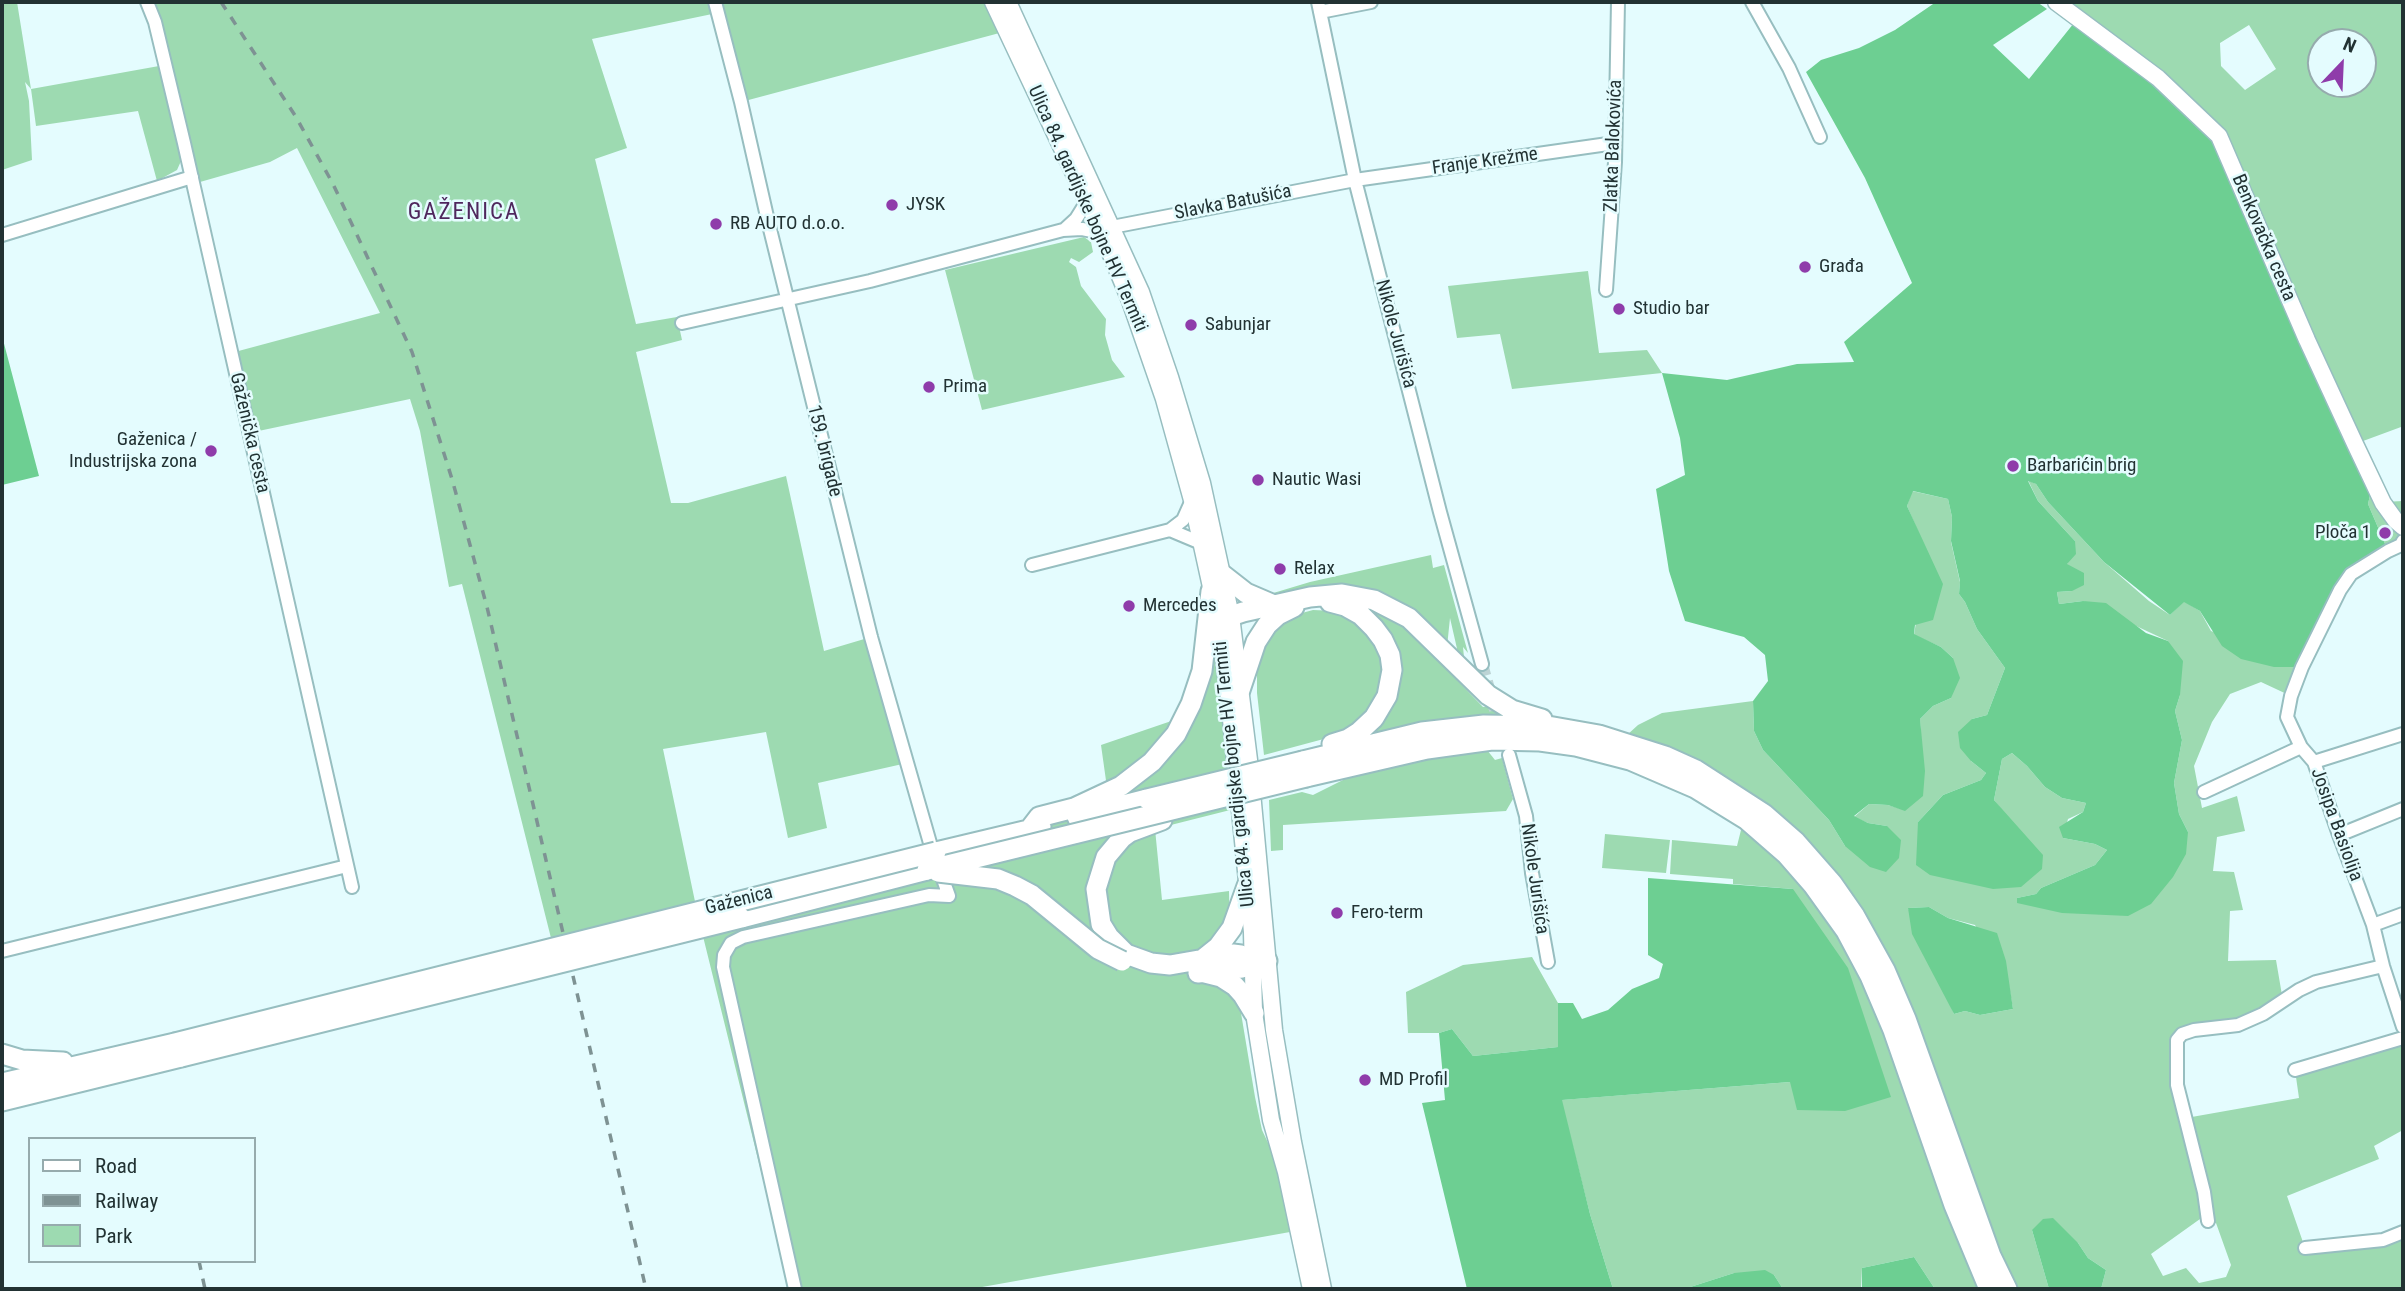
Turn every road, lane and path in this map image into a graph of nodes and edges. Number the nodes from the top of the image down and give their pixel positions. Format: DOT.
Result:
graph roads {
  1 [pos="147,2"];
  2 [pos="715,2"];
  3 [pos="993,2"];
  4 [pos="1008,2"];
  5 [pos="1371,2"];
  6 [pos="1618,2"];
  7 [pos="1752,2"];
  8 [pos="2056,2"];
  9 [pos="1319,7"];
  10 [pos="1820,137"];
  11 [pos="1615,143"];
  12 [pos="192,177"];
  13 [pos="1355,180"];
  14 [pos="1086,203"];
  15 [pos="1063,230"];
  16 [pos="1107,230"];
  17 [pos="2,235"];
  18 [pos="1606,290"];
  19 [pos="787,299"];
  20 [pos="682,323"];
  21 [pos="1192,500"];
  22 [pos="2403,527"];
  23 [pos="1170,530"];
  24 [pos="2403,541"];
  25 [pos="1201,543"];
  26 [pos="1032,565"];
  27 [pos="1223,575"];
  28 [pos="1211,591"];
  29 [pos="1273,605"];
  30 [pos="1226,622"];
  31 [pos="1482,664"];
  32 [pos="1240,690"];
  33 [pos="1562,728"];
  34 [pos="2403,734"];
  35 [pos="2301,747"];
  36 [pos="1509,755"];
  37 [pos="2314,762"];
  38 [pos="1305,769"];
  39 [pos="2204,792"];
  40 [pos="1208,801"];
  41 [pos="2403,809"];
  42 [pos="1029,830"];
  43 [pos="2339,835"];
  44 [pos="346,866"];
  45 [pos="927,870"];
  46 [pos="1247,886"];
  47 [pos="352,887"];
  48 [pos="2403,914"];
  49 [pos="2373,925"];
  50 [pos="2,951"];
  51 [pos="1124,957"];
  52 [pos="1260,961"];
  53 [pos="1548,962"];
  54 [pos="1203,966"];
  55 [pos="2383,966"];
  56 [pos="1254,1013"];
  57 [pos="2403,1027"];
  58 [pos="2403,1038"];
  59 [pos="178,1050"];
  60 [pos="2,1054"];
  61 [pos="87,1064"];
  62 [pos="2295,1070"];
  63 [pos="2,1083"];
  64 [pos="2,1101"];
  65 [pos="2208,1221"];
  66 [pos="2403,1231"];
  67 [pos="2305,1248"];
  68 [pos="795,1289"];
  69 [pos="1311,1289"];
  70 [pos="1323,1289"];
  71 [pos="1989,1289"];
  72 [pos="2007,1289"];
  1 -- 12 [label="street, Gaženička cesta"];
  2 -- 19 [label="street, 159. brigade"];
  3 -- 14 [label="main road, Ulica 84. gardijske bojne HV Termiti"];
  4 -- 16 [label="main road, Ulica 84. gardijske bojne HV Termiti"];
  5 -- 9 [label="street"];
  6 -- 11 [label="street, Zlatka Balokovića"];
  7 -- 10 [label="street"];
  8 -- 22 [label="main road, Benkovačka cesta"];
  9 -- 13 [label="street, Nikole Jurišića"];
  11 -- 13 [label="street, Franje Krežme"];
  11 -- 18 [label="street, Zlatka Balokovića"];
  12 -- 17 [label="street"];
  12 -- 44 [label="street, Gaženička cesta"];
  13 -- 16 [label="street, Slavka Batušića"];
  13 -- 31 [label="street, Nikole Jurišića"];
  14 -- 15 [label="street"];
  14 -- 16 [label="main road, Ulica 84. gardijske bojne HV Termiti"];
  15 -- 16 [label="street, Slavka Batušića"];
  15 -- 19 [label="street, Slavka Batušića"];
  16 -- 21 [label="main road, Ulica 84. gardijske bojne HV Termiti"];
  16 -- 27 [label="main road, Ulica 84. gardijske bojne HV Termiti"];
  19 -- 20 [label="street, Slavka Batušića"];
  19 -- 68 [label="street, 159. brigade"];
  21 -- 23 [label="street"];
  21 -- 25 [label="main road, Ulica 84. gardijske bojne HV Termiti"];
  23 -- 25 [label="street"];
  23 -- 26 [label="street"];
  24 -- 35 [label="street, Josipa Basiolija"];
  25 -- 28 [label="main road, Ulica 84. gardijske bojne HV Termiti"];
  27 -- 29 [label="highway"];
  27 -- 30 [label="main road, Ulica 84. gardijske bojne HV Termiti"];
  28 -- 30 [label="main road, Ulica 84. gardijske bojne HV Termiti"];
  28 -- 42 [label="highway"];
  29 -- 30 [label="highway"];
  29 -- 33 [label="highway"];
  30 -- 32 [label="main road, Ulica 84. gardijske bojne HV Termiti"];
  30 -- 46 [label="main road, Ulica 84. gardijske bojne HV Termiti"];
  32 -- 38 [label="highway"];
  32 -- 52 [label="main road, Ulica 84. gardijske bojne HV Termiti"];
  33 -- 38 [label="highway"];
  33 -- 72 [label="highway"];
  34 -- 37 [label="street"];
  35 -- 37 [label="street, Josipa Basiolija"];
  35 -- 39 [label="street"];
  36 -- 53 [label="street, Nikole Jurišića"];
  37 -- 43 [label="street, Josipa Basiolija"];
  38 -- 40 [label="highway, Gaženica, bridge"];
  38 -- 42 [label="highway, Gaženica, bridge"];
  38 -- 71 [label="highway"];
  40 -- 45 [label="highway, Gaženica, bridge"];
  40 -- 51 [label="highway"];
  41 -- 43 [label="street"];
  42 -- 59 [label="highway, Gaženica, bridge"];
  43 -- 49 [label="street, Josipa Basiolija"];
  44 -- 47 [label="street, Gaženička cesta"];
  44 -- 50 [label="street"];
  45 -- 51 [label="highway, bridge"];
  45 -- 59 [label="highway, Gaženica, bridge"];
  46 -- 52 [label="main road, Ulica 84. gardijske bojne HV Termiti"];
  46 -- 54 [label="highway"];
  48 -- 49 [label="street"];
  49 -- 55 [label="street, Josipa Basiolija"];
  51 -- 54 [label="highway"];
  52 -- 54 [label="highway"];
  52 -- 56 [label="main road, Ulica 84. gardijske bojne HV Termiti"];
  52 -- 70 [label="main road, Ulica 84. gardijske bojne HV Termiti"];
  54 -- 56 [label="highway"];
  55 -- 57 [label="street, Josipa Basiolija"];
  55 -- 65 [label="street"];
  56 -- 69 [label="main road, Ulica 84. gardijske bojne HV Termiti"];
  58 -- 62 [label="street"];
  59 -- 61 [label="highway"];
  59 -- 64 [label="highway"];
  60 -- 61 [label="highway"];
  61 -- 63 [label="highway"];
  66 -- 67 [label="street"];
}
